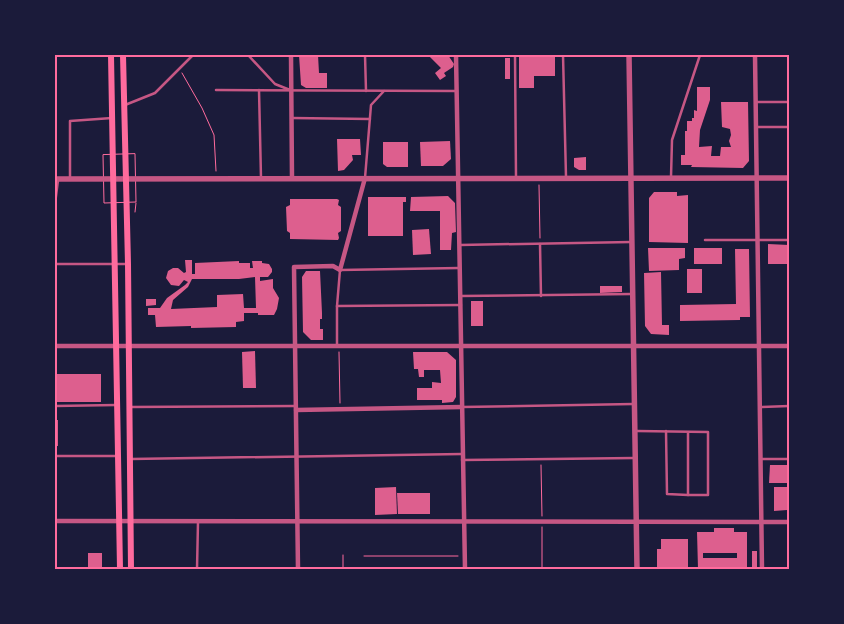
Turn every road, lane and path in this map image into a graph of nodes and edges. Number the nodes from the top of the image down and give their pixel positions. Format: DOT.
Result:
graph roads {
  1 [pos="111,55"];
  2 [pos="124,55"];
  3 [pos="193,55"];
  4 [pos="248,55"];
  5 [pos="291,55"];
  6 [pos="365,55"];
  7 [pos="456,55"];
  8 [pos="515,55"];
  9 [pos="564,55"];
  10 [pos="629,55"];
  11 [pos="700,55"];
  12 [pos="756,55"];
  13 [pos="179,68"];
  14 [pos="216,90"];
  15 [pos="259,90"];
  16 [pos="291,90"];
  17 [pos="366,91"];
  18 [pos="384,91"];
  19 [pos="457,91"];
  20 [pos="756,102"];
  21 [pos="789,102"];
  22 [pos="125,105"];
  23 [pos="114,117"];
  24 [pos="292,118"];
  25 [pos="370,119"];
  26 [pos="757,127"];
  27 [pos="789,127"];
  28 [pos="516,177"];
  29 [pos="539,177"];
  30 [pos="566,177"];
  31 [pos="631,177"];
  32 [pos="126,178"];
  33 [pos="216,178"];
  34 [pos="260,178"];
  35 [pos="292,178"];
  36 [pos="364,178"];
  37 [pos="458,178"];
  38 [pos="671,178"];
  39 [pos="758,178"];
  40 [pos="789,178"];
  41 [pos="57,179"];
  42 [pos="70,179"];
  43 [pos="114,179"];
  44 [pos="130,202"];
  45 [pos="55,204"];
  46 [pos="135,212"];
  47 [pos="705,240"];
  48 [pos="758,240"];
  49 [pos="789,240"];
  50 [pos="632,242"];
  51 [pos="540,244"];
  52 [pos="460,245"];
  53 [pos="55,264"];
  54 [pos="114,264"];
  55 [pos="128,264"];
  56 [pos="460,268"];
  57 [pos="340,270"];
  58 [pos="633,294"];
  59 [pos="460,296"];
  60 [pos="541,296"];
  61 [pos="461,305"];
  62 [pos="337,306"];
  63 [pos="116,345"];
  64 [pos="55,346"];
  65 [pos="128,346"];
  66 [pos="294,346"];
  67 [pos="336,346"];
  68 [pos="634,346"];
  69 [pos="759,346"];
  70 [pos="789,346"];
  71 [pos="461,347"];
  72 [pos="635,404"];
  73 [pos="117,405"];
  74 [pos="55,406"];
  75 [pos="462,406"];
  76 [pos="789,406"];
  77 [pos="128,407"];
  78 [pos="760,407"];
  79 [pos="296,408"];
  80 [pos="340,409"];
  81 [pos="635,431"];
  82 [pos="666,431"];
  83 [pos="688,432"];
  84 [pos="462,454"];
  85 [pos="55,456"];
  86 [pos="118,456"];
  87 [pos="296,456"];
  88 [pos="636,458"];
  89 [pos="129,459"];
  90 [pos="541,459"];
  91 [pos="760,459"];
  92 [pos="789,459"];
  93 [pos="462,460"];
  94 [pos="688,495"];
  95 [pos="55,521"];
  96 [pos="119,521"];
  97 [pos="297,521"];
  98 [pos="464,521"];
  99 [pos="542,521"];
  100 [pos="637,521"];
  101 [pos="131,522"];
  102 [pos="198,522"];
  103 [pos="761,522"];
  104 [pos="789,522"];
  105 [pos="343,555"];
  106 [pos="364,556"];
  107 [pos="464,556"];
  108 [pos="120,569"];
  109 [pos="130,569"];
  110 [pos="197,569"];
  111 [pos="298,569"];
  112 [pos="343,569"];
  113 [pos="465,569"];
  114 [pos="542,569"];
  115 [pos="637,569"];
  116 [pos="762,569"];
  1 -- 23 [label="main road"];
  2 -- 22 [label="main road"];
  3 -- 13 [label="lane"];
  4 -- 16 [label="lane"];
  5 -- 16 [label="street"];
  6 -- 17 [label="lane"];
  7 -- 19 [label="street"];
  8 -- 28 [label="lane"];
  9 -- 30 [label="lane"];
  10 -- 31 [label="street"];
  11 -- 38 [label="lane"];
  12 -- 20 [label="street"];
  13 -- 22 [label="lane"];
  13 -- 33 [label="path"];
  14 -- 15 [label="lane"];
  15 -- 16 [label="lane"];
  15 -- 34 [label="lane"];
  16 -- 17 [label="lane"];
  16 -- 24 [label="street"];
  17 -- 18 [label="lane"];
  18 -- 19 [label="lane"];
  18 -- 25 [label="lane"];
  19 -- 37 [label="street"];
  20 -- 21 [label="lane"];
  20 -- 26 [label="street"];
  22 -- 32 [label="main road"];
  23 -- 42 [label="lane"];
  23 -- 43 [label="main road"];
  24 -- 25 [label="lane"];
  24 -- 35 [label="street"];
  25 -- 36 [label="lane"];
  26 -- 27 [label="lane"];
  26 -- 39 [label="street"];
  28 -- 29 [label="street"];
  28 -- 37 [label="street"];
  29 -- 30 [label="street"];
  29 -- 51 [label="path"];
  30 -- 31 [label="street"];
  31 -- 38 [label="street"];
  31 -- 50 [label="street"];
  32 -- 33 [label="street"];
  32 -- 43 [label="street"];
  32 -- 55 [label="main road"];
  33 -- 34 [label="street"];
  34 -- 35 [label="street"];
  35 -- 36 [label="street"];
  36 -- 37 [label="street"];
  36 -- 57 [label="street"];
  37 -- 52 [label="street"];
  38 -- 39 [label="street"];
  39 -- 40 [label="street"];
  39 -- 48 [label="street"];
  41 -- 42 [label="street"];
  41 -- 45 [label="lane"];
  42 -- 43 [label="street"];
  43 -- 54 [label="main road"];
  44 -- 46 [label="path"];
  47 -- 48 [label="lane"];
  48 -- 49 [label="lane"];
  48 -- 69 [label="street"];
  50 -- 51 [label="lane"];
  50 -- 58 [label="street"];
  51 -- 52 [label="lane"];
  51 -- 60 [label="lane"];
  52 -- 56 [label="street"];
  53 -- 54 [label="lane"];
  54 -- 55 [label="lane"];
  54 -- 63 [label="main road"];
  55 -- 65 [label="main road"];
  56 -- 57 [label="lane"];
  56 -- 59 [label="street"];
  57 -- 62 [label="lane"];
  57 -- 66 [label="street"];
  58 -- 60 [label="lane"];
  58 -- 68 [label="street"];
  59 -- 60 [label="lane"];
  59 -- 61 [label="street"];
  61 -- 62 [label="lane"];
  61 -- 71 [label="street"];
  62 -- 67 [label="lane"];
  63 -- 64 [label="street"];
  63 -- 65 [label="street"];
  63 -- 73 [label="main road"];
  65 -- 66 [label="street"];
  65 -- 77 [label="main road"];
  66 -- 67 [label="street"];
  66 -- 79 [label="street"];
  67 -- 71 [label="street"];
  67 -- 80 [label="path"];
  68 -- 69 [label="street"];
  68 -- 71 [label="street"];
  68 -- 72 [label="street"];
  69 -- 70 [label="street"];
  69 -- 78 [label="street"];
  71 -- 75 [label="street"];
  72 -- 75 [label="lane"];
  72 -- 81 [label="street"];
  73 -- 74 [label="lane"];
  73 -- 86 [label="main road"];
  75 -- 80 [label="street"];
  75 -- 84 [label="street"];
  76 -- 78 [label="lane"];
  77 -- 79 [label="lane"];
  77 -- 89 [label="main road"];
  78 -- 91 [label="street"];
  79 -- 80 [label="street"];
  79 -- 87 [label="street"];
  81 -- 82 [label="lane"];
  81 -- 88 [label="street"];
  82 -- 83 [label="lane"];
  82 -- 94 [label="lane"];
  83 -- 94 [label="lane"];
  83 -- 94 [label="lane"];
  84 -- 87 [label="lane"];
  84 -- 93 [label="street"];
  85 -- 86 [label="lane"];
  86 -- 96 [label="main road"];
  87 -- 89 [label="lane"];
  87 -- 97 [label="street"];
  88 -- 90 [label="lane"];
  88 -- 100 [label="street"];
  89 -- 101 [label="main road"];
  90 -- 93 [label="lane"];
  90 -- 99 [label="path"];
  91 -- 92 [label="lane"];
  91 -- 103 [label="street"];
  93 -- 98 [label="street"];
  95 -- 96 [label="street"];
  96 -- 101 [label="street"];
  96 -- 108 [label="main road"];
  97 -- 98 [label="street"];
  97 -- 102 [label="street"];
  97 -- 111 [label="street"];
  98 -- 99 [label="street"];
  98 -- 107 [label="street"];
  99 -- 100 [label="street"];
  99 -- 114 [label="path"];
  100 -- 103 [label="street"];
  100 -- 115 [label="street"];
  101 -- 102 [label="street"];
  101 -- 109 [label="main road"];
  102 -- 110 [label="lane"];
  103 -- 104 [label="street"];
  103 -- 116 [label="street"];
  105 -- 112 [label="path"];
  106 -- 107 [label="path"];
  107 -- 113 [label="street"];
}
